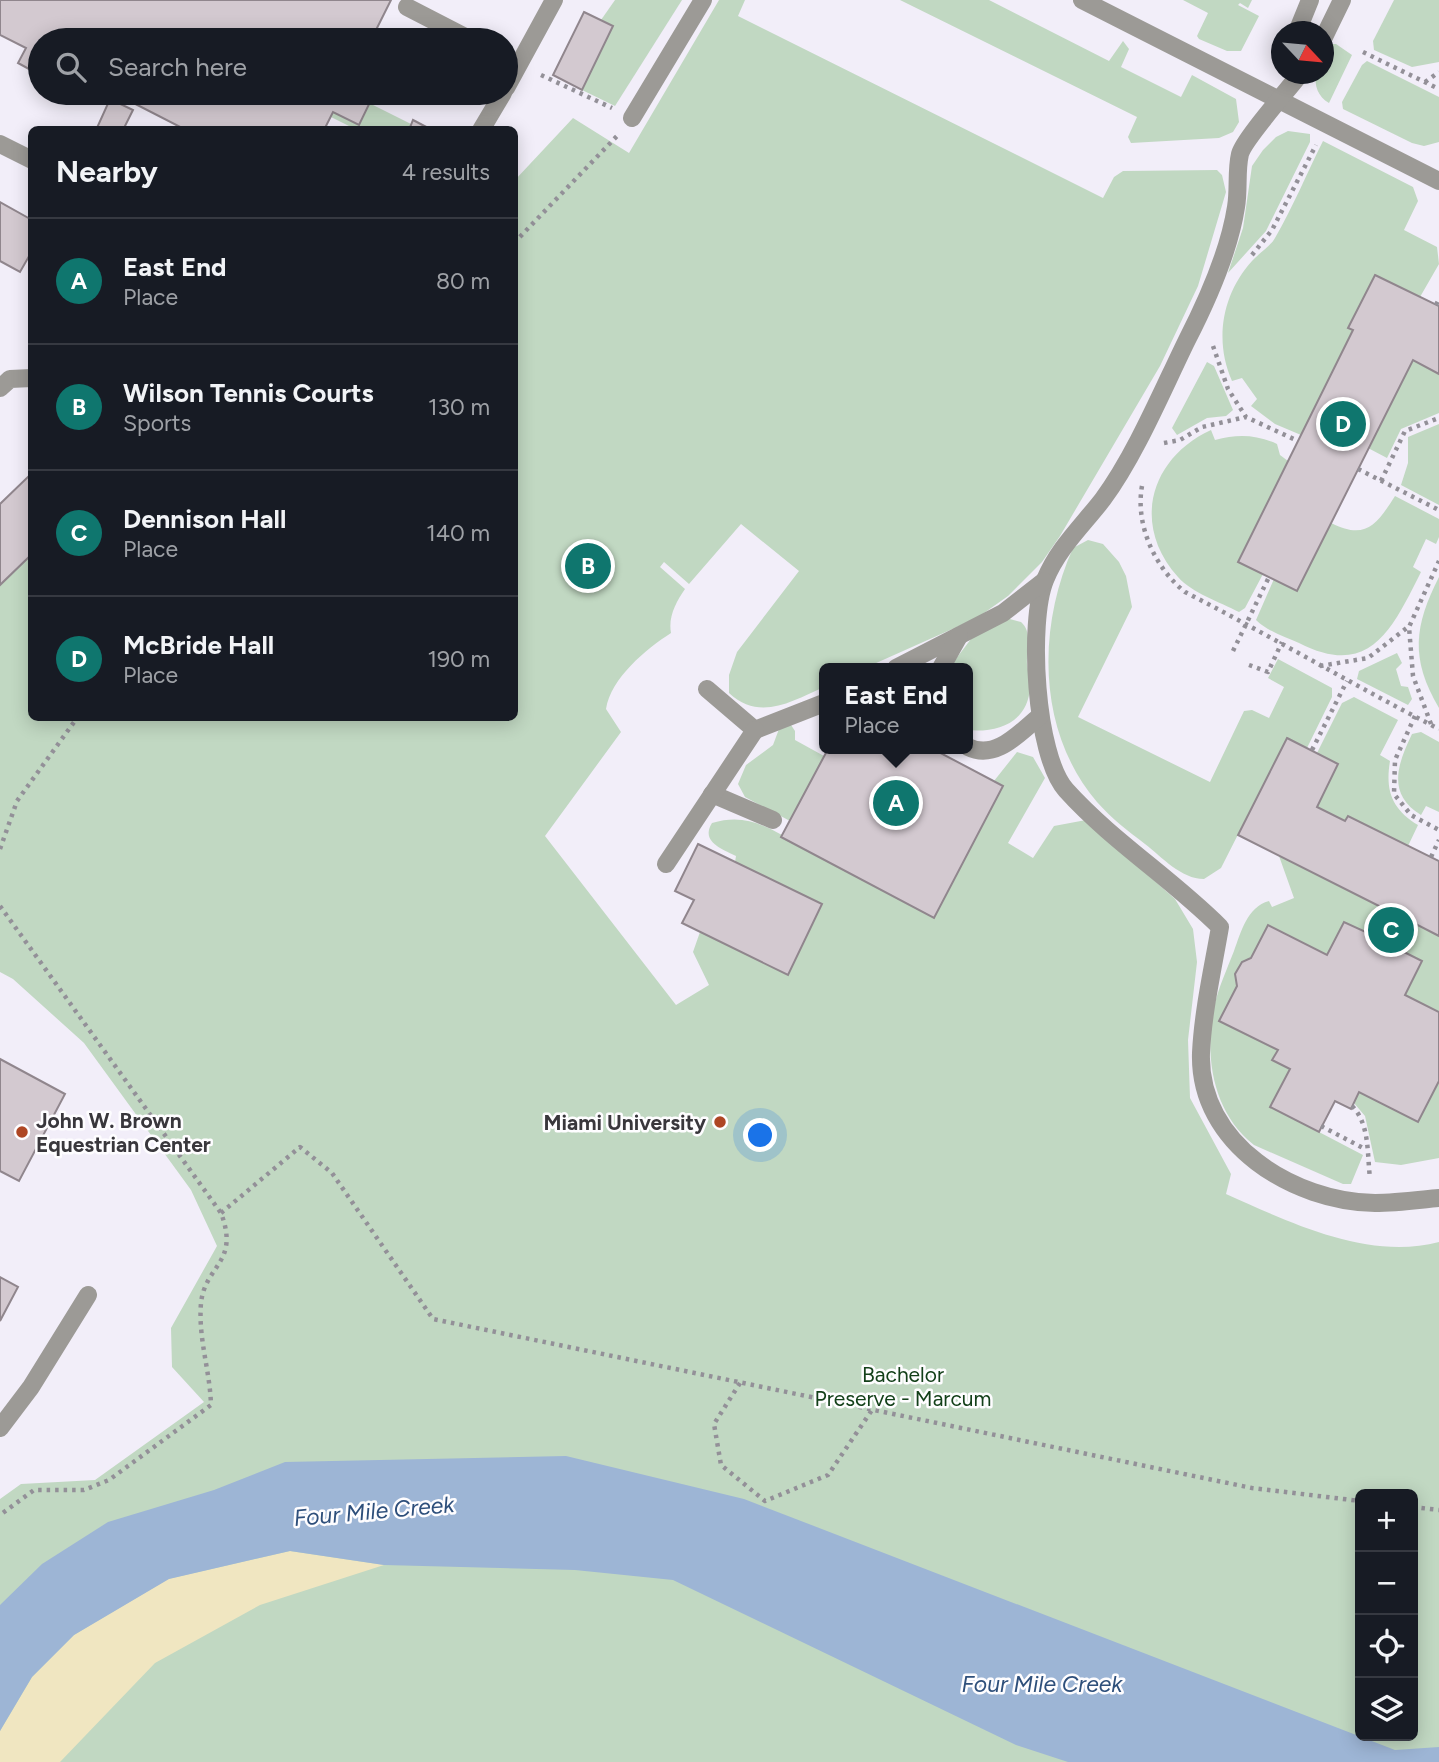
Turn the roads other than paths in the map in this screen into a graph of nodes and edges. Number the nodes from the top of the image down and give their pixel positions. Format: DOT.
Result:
graph roads {
  1 [pos="554,0"];
  2 [pos="703,0"];
  3 [pos="1082,0"];
  4 [pos="1310,0"];
  5 [pos="1342,0"];
  6 [pos="407,7"];
  7 [pos="1301,21"];
  8 [pos="1332,21"];
  9 [pos="448,28"];
  10 [pos="518,54"];
  11 [pos="1285,84"];
  12 [pos="1293,84"];
  13 [pos="1281,100"];
  14 [pos="496,105"];
  15 [pos="632,118"];
  16 [pos="483,126"];
  17 [pos="0,144"];
  18 [pos="28,158"];
  19 [pos="1439,181"];
  20 [pos="28,378"];
  21 [pos="3,379"];
  22 [pos="1044,581"];
  23 [pos="959,636"];
  24 [pos="906,663"];
  25 [pos="944,663"];
  26 [pos="708,689"];
  27 [pos="819,705"];
  28 [pos="1040,716"];
  29 [pos="755,730"];
  30 [pos="973,748"];
  31 [pos="712,794"];
  32 [pos="773,820"];
  33 [pos="666,864"];
  34 [pos="1439,1198"];
  35 [pos="88,1296"];
  36 [pos="0,1428"];
  1 -- 10 [label="street"];
  2 -- 15 [label="street"];
  3 -- 13 [label="street"];
  4 -- 7 [label="street"];
  5 -- 8 [label="street"];
  6 -- 9 [label="street"];
  11 -- 13 [label="street"];
  12 -- 13 [label="street"];
  13 -- 19 [label="street"];
  13 -- 22 [label="street"];
  14 -- 16 [label="street"];
  17 -- 18 [label="street"];
  20 -- 21 [label="street"];
  22 -- 23 [label="street"];
  22 -- 28 [label="street"];
  23 -- 24 [label="street"];
  23 -- 25 [label="street"];
  26 -- 29 [label="street"];
  27 -- 29 [label="street"];
  28 -- 30 [label="street"];
  28 -- 34 [label="street"];
  29 -- 31 [label="street"];
  31 -- 32 [label="street"];
  31 -- 33 [label="street"];
  35 -- 36 [label="street"];
}
